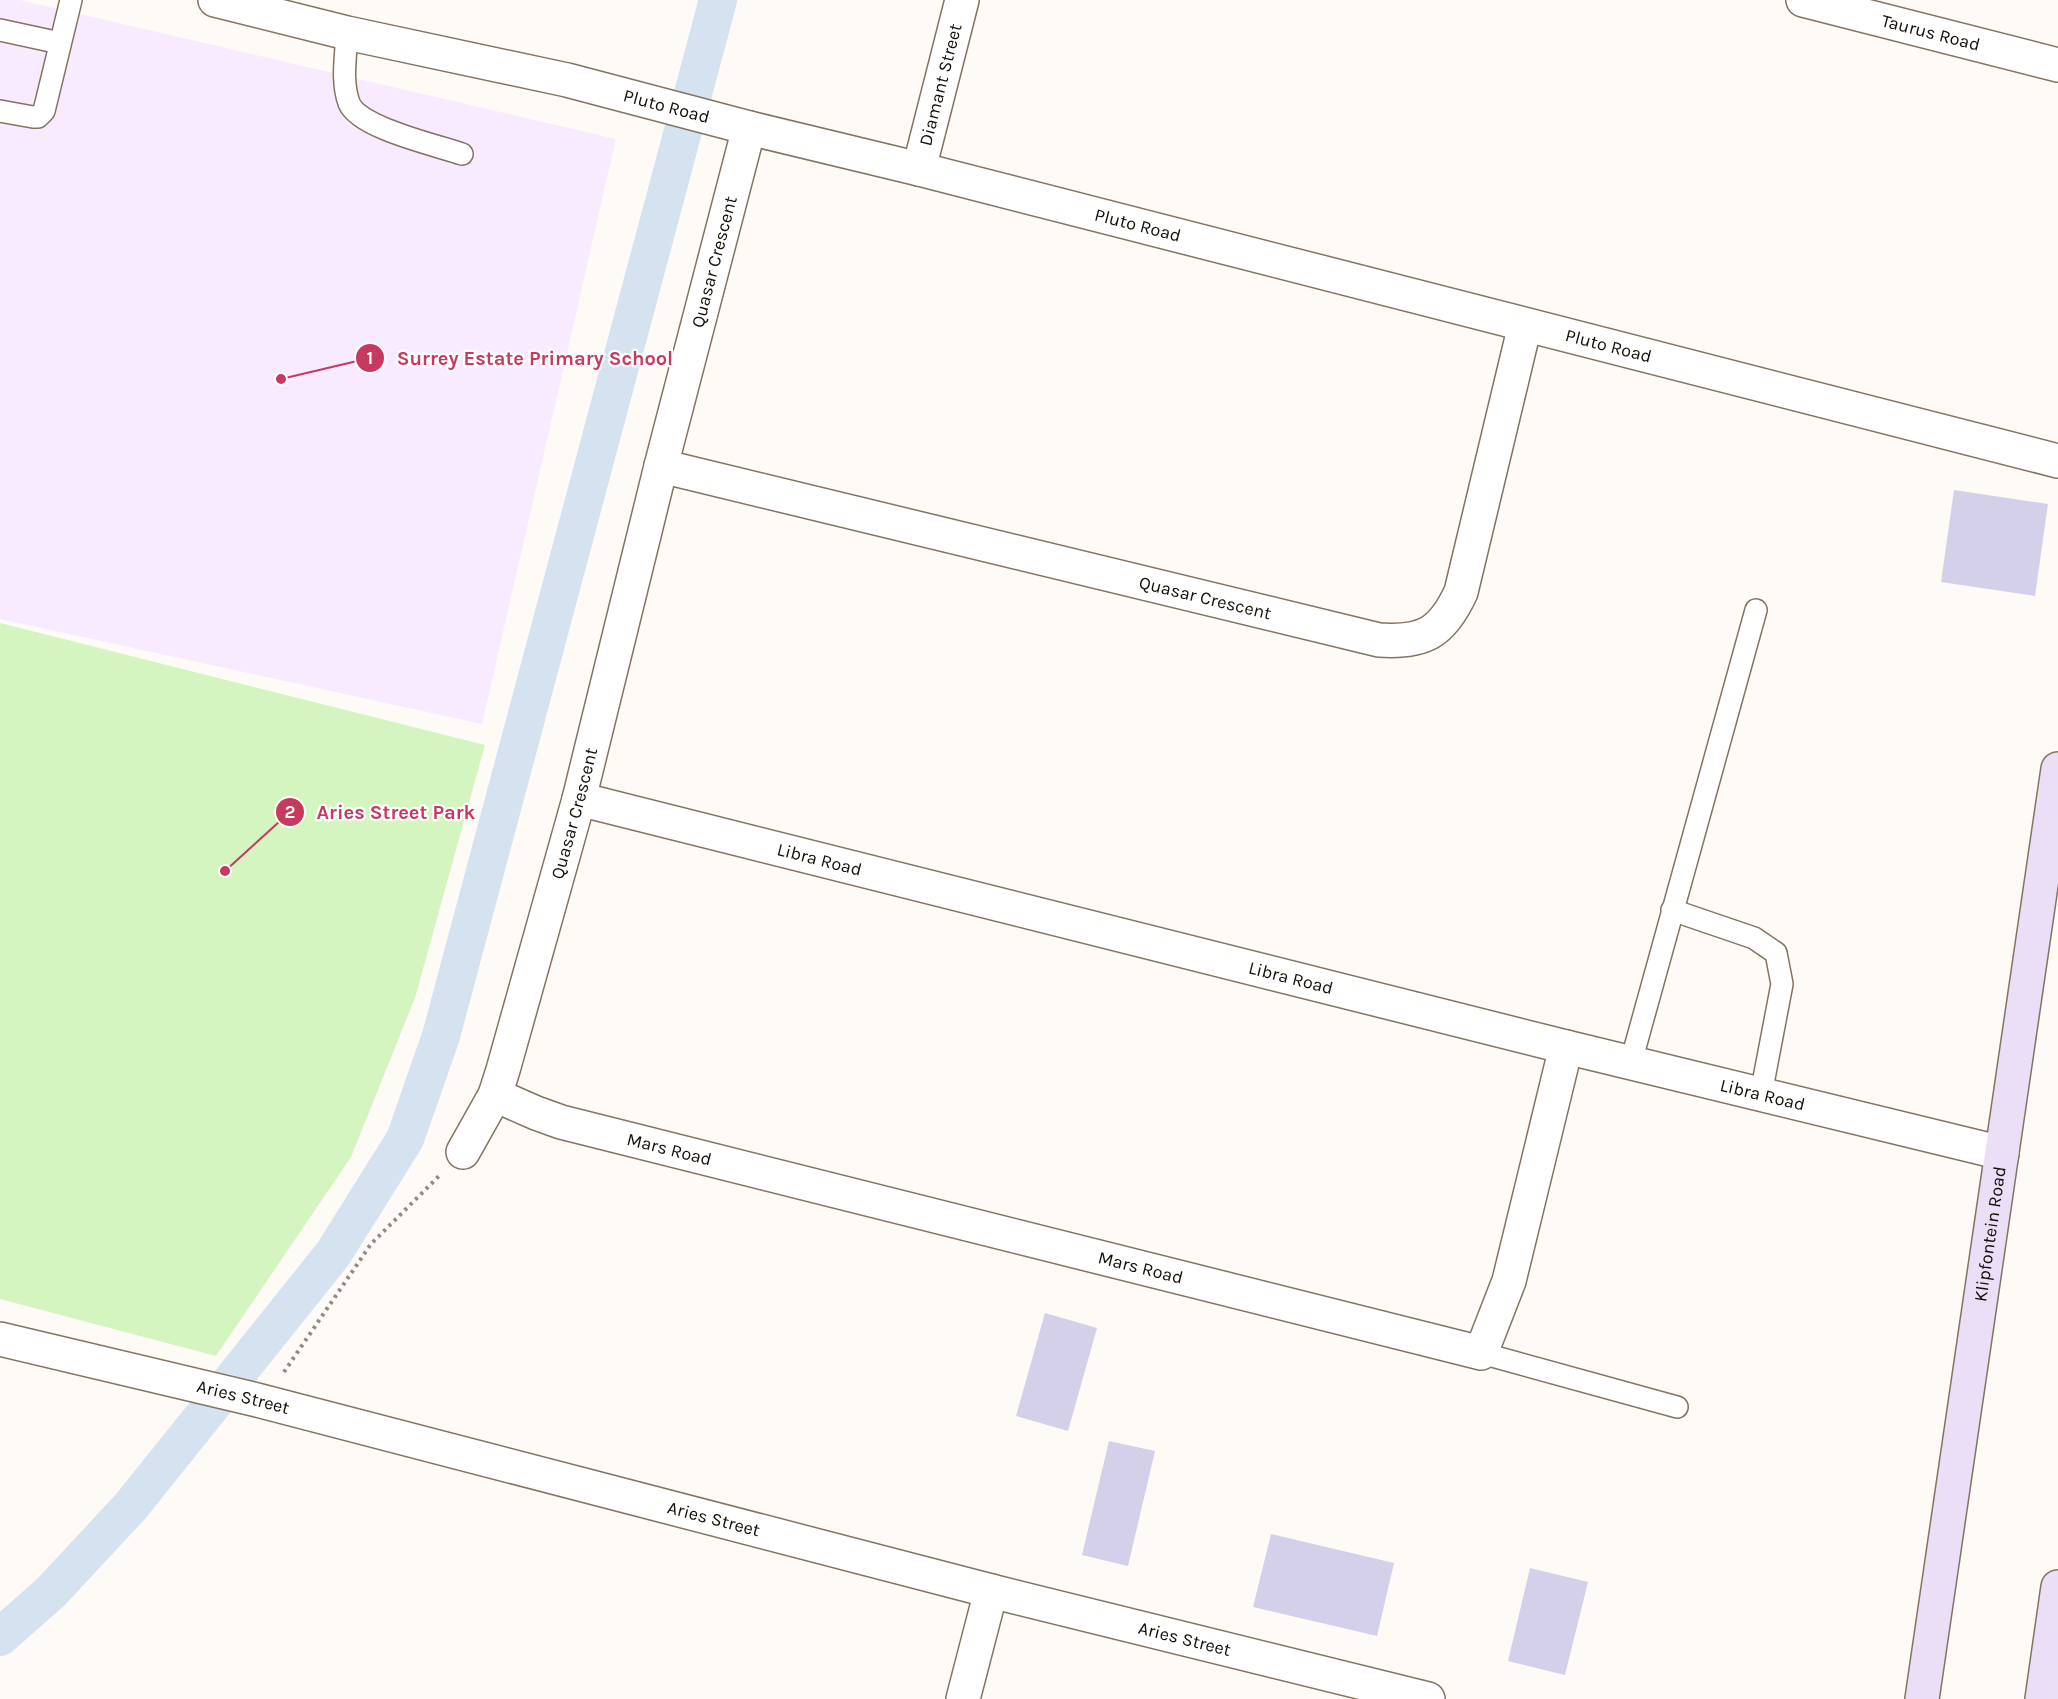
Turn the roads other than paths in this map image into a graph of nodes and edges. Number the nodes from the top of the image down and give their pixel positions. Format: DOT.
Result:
graph roads {
  1 [pos="71,0"];
  2 [pos="215,0"];
  3 [pos="962,0"];
  4 [pos="1803,0"];
  5 [pos="0,30"];
  6 [pos="347,33"];
  7 [pos="60,43"];
  8 [pos="2058,64"];
  9 [pos="0,111"];
  10 [pos="749,128"];
  11 [pos="462,154"];
  12 [pos="919,169"];
  13 [pos="1526,325"];
  14 [pos="2058,461"];
  15 [pos="661,466"];
  16 [pos="1756,610"];
  17 [pos="2058,770"];
  18 [pos="579,799"];
  19 [pos="1672,910"];
  20 [pos="1566,1047"];
  21 [pos="1631,1062"];
  22 [pos="1761,1094"];
  23 [pos="495,1095"];
  24 [pos="464,1152"];
  25 [pos="2002,1153"];
  26 [pos="0,1339"];
  27 [pos="1481,1353"];
  28 [pos="1677,1407"];
  29 [pos="2058,1587"];
  30 [pos="991,1591"];
  31 [pos="1358,1690"];
  32 [pos="963,1699"];
  33 [pos="1428,1699"];
  34 [pos="1922,1699"];
  35 [pos="2042,1699"];
  1 -- 7 [label="lane"];
  2 -- 6 [label="street, Pluto Road"];
  3 -- 12 [label="street, Diamant Street"];
  4 -- 8 [label="street, Taurus Road"];
  5 -- 7 [label="lane"];
  6 -- 10 [label="street, Pluto Road"];
  6 -- 11 [label="lane"];
  7 -- 9 [label="lane"];
  10 -- 12 [label="street, Pluto Road"];
  10 -- 15 [label="street, Quasar Crescent"];
  12 -- 13 [label="street, Pluto Road"];
  13 -- 14 [label="street, Pluto Road"];
  13 -- 15 [label="street, Quasar Crescent"];
  15 -- 18 [label="street, Quasar Crescent"];
  16 -- 19 [label="lane"];
  17 -- 25 [label="main road, Klipfontein Road"];
  18 -- 20 [label="street, Libra Road"];
  18 -- 23 [label="street, Quasar Crescent"];
  19 -- 21 [label="lane"];
  19 -- 22 [label="lane"];
  20 -- 21 [label="street, Libra Road"];
  20 -- 27 [label="street"];
  21 -- 22 [label="street, Libra Road"];
  22 -- 25 [label="street, Libra Road"];
  23 -- 24 [label="street, Quasar Crescent"];
  23 -- 27 [label="street, Mars Road"];
  25 -- 34 [label="main road, Klipfontein Road"];
  26 -- 30 [label="street, Aries Street"];
  27 -- 28 [label="lane"];
  29 -- 35 [label="main road"];
  30 -- 31 [label="street, Aries Street"];
  30 -- 32 [label="street"];
  31 -- 33 [label="street, Aries Street"];
}
